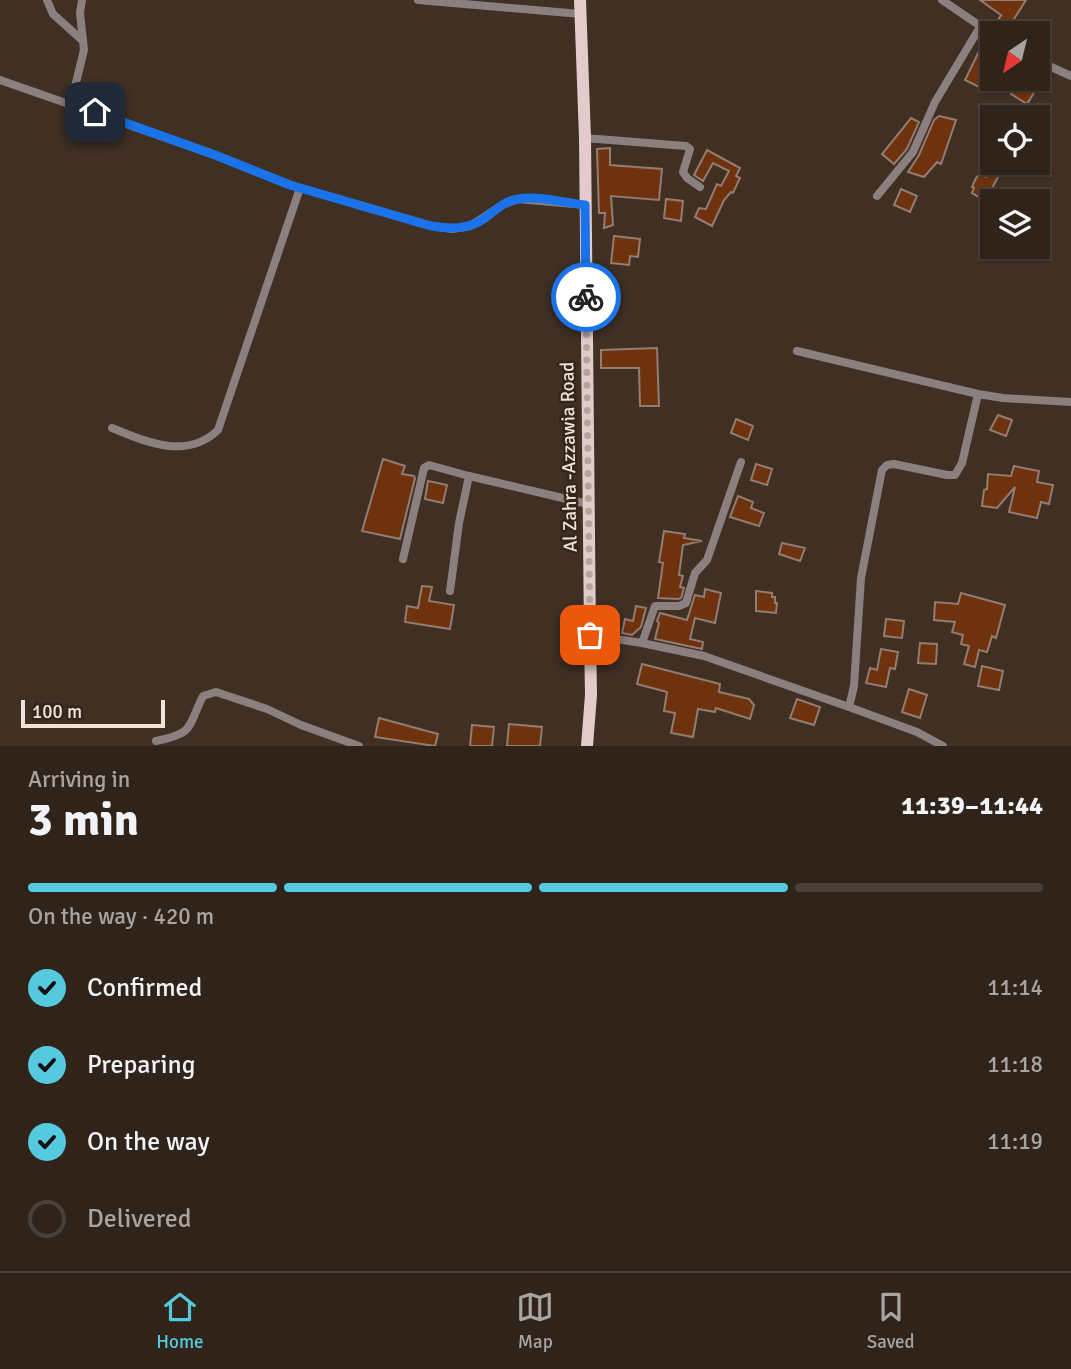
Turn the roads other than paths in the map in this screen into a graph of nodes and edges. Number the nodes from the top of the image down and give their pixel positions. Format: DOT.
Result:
graph roads {
  1 [pos="47,0"];
  2 [pos="82,0"];
  3 [pos="418,0"];
  4 [pos="580,0"];
  5 [pos="942,0"];
  6 [pos="581,14"];
  7 [pos="980,27"];
  8 [pos="83,41"];
  9 [pos="1050,66"];
  10 [pos="1071,76"];
  11 [pos="0,80"];
  12 [pos="72,103"];
  13 [pos="585,138"];
  14 [pos="700,187"];
  15 [pos="300,188"];
  16 [pos="877,196"];
  17 [pos="585,205"];
  18 [pos="797,351"];
  19 [pos="978,394"];
  20 [pos="1070,400"];
  21 [pos="112,428"];
  22 [pos="741,462"];
  23 [pos="469,475"];
  24 [pos="588,503"];
  25 [pos="403,559"];
  26 [pos="450,591"];
  27 [pos="590,635"];
  28 [pos="642,642"];
  29 [pos="849,707"];
  30 [pos="156,741"];
  31 [pos="359,746"];
  32 [pos="587,746"];
  33 [pos="943,746"];
  1 -- 8 [label="street"];
  2 -- 8 [label="street"];
  3 -- 6 [label="street"];
  4 -- 6 [label="main road, Al Zahra -Azzawia Road"];
  5 -- 7 [label="street"];
  6 -- 13 [label="main road, Al Zahra -Azzawia Road"];
  7 -- 16 [label="street"];
  8 -- 12 [label="street"];
  9 -- 10 [label="street"];
  11 -- 12 [label="street"];
  12 -- 15 [label="street"];
  13 -- 14 [label="street"];
  13 -- 17 [label="main road, Al Zahra -Azzawia Road"];
  15 -- 17 [label="street"];
  15 -- 21 [label="street"];
  17 -- 24 [label="main road, Al Zahra -Azzawia Road"];
  18 -- 19 [label="street"];
  19 -- 20 [label="street"];
  19 -- 29 [label="street"];
  22 -- 28 [label="street"];
  23 -- 24 [label="street"];
  23 -- 25 [label="street"];
  23 -- 26 [label="street"];
  24 -- 27 [label="main road, Al Zahra -Azzawia Road"];
  27 -- 28 [label="street"];
  27 -- 32 [label="main road, Al Zahra -Azzawia Road"];
  28 -- 29 [label="street"];
  29 -- 33 [label="street"];
  30 -- 31 [label="street"];
}
